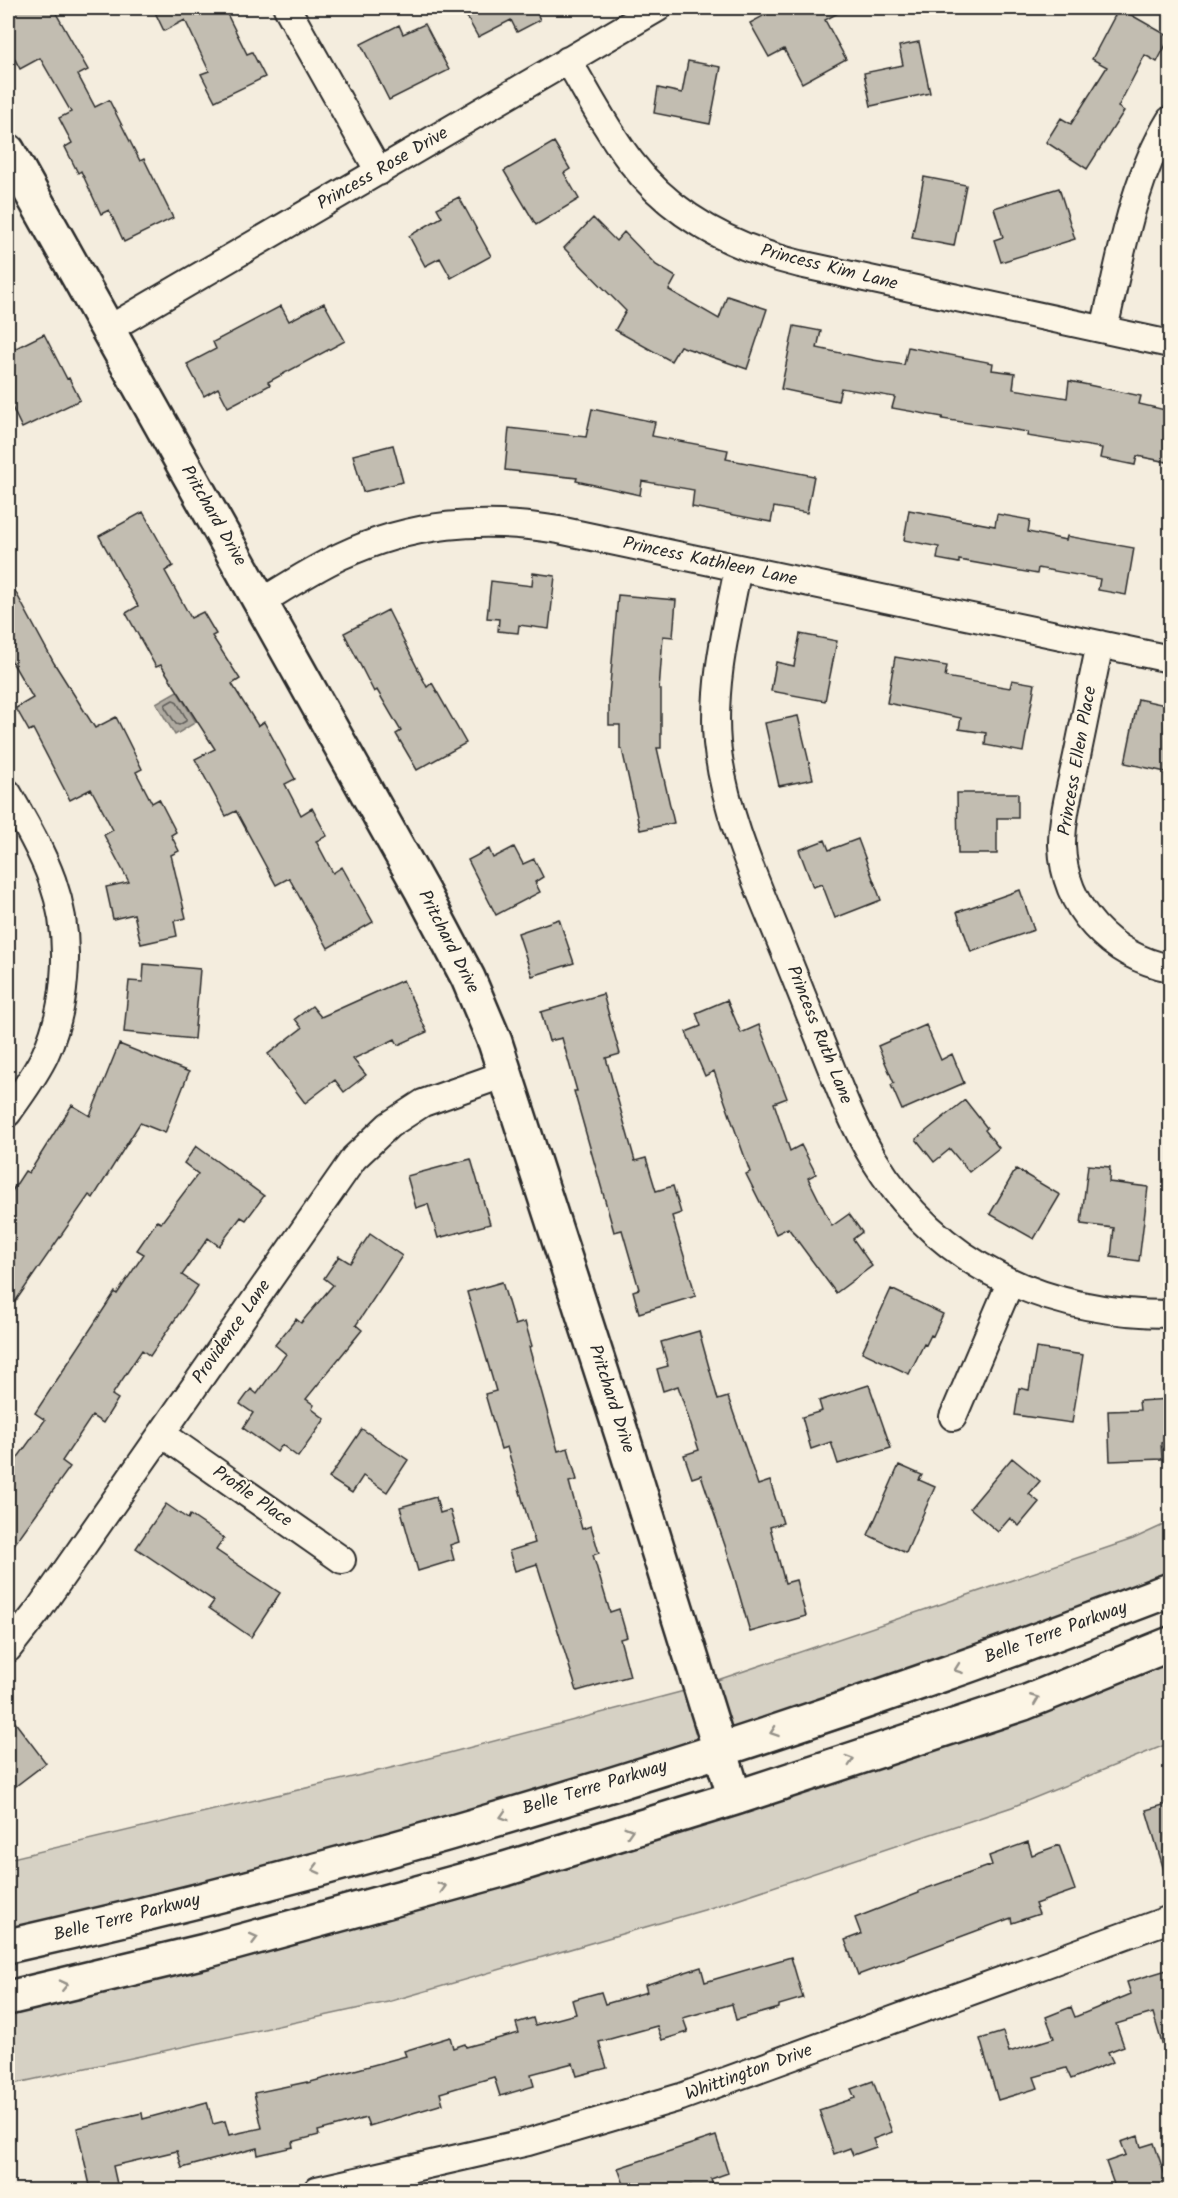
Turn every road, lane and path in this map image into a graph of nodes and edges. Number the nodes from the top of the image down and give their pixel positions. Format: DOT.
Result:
graph roads {
  1 [pos="287,8"];
  2 [pos="658,8"];
  3 [pos="568,60"];
  4 [pos="1170,120"];
  5 [pos="8,152"];
  6 [pos="379,172"];
  7 [pos="1104,329"];
  8 [pos="107,330"];
  9 [pos="1170,344"];
  10 [pos="738,568"];
  11 [pos="261,602"];
  12 [pos="1100,644"];
  13 [pos="1170,659"];
  14 [pos="8,794"];
  15 [pos="1170,968"];
  16 [pos="505,1074"];
  17 [pos="8,1113"];
  18 [pos="1010,1283"];
  19 [pos="1170,1314"];
  20 [pos="953,1417"];
  21 [pos="162,1434"];
  22 [pos="342,1560"];
  23 [pos="1170,1590"];
  24 [pos="1170,1644"];
  25 [pos="8,1649"];
  26 [pos="720,1750"];
  27 [pos="735,1798"];
  28 [pos="1170,1919"];
  29 [pos="8,1946"];
  30 [pos="8,1998"];
  31 [pos="317,2190"];
  1 -- 6 [label="street"];
  2 -- 3 [label="street, Princess Rose Drive"];
  3 -- 6 [label="street, Princess Rose Drive"];
  3 -- 7 [label="street, Princess Kim Lane"];
  4 -- 7 [label="street"];
  5 -- 8 [label="main road, Pritchard Drive"];
  6 -- 8 [label="street, Princess Rose Drive"];
  7 -- 9 [label="street, Princess Kim Lane"];
  8 -- 11 [label="main road, Pritchard Drive"];
  10 -- 11 [label="street, Princess Kathleen Lane"];
  10 -- 12 [label="street, Princess Kathleen Lane"];
  10 -- 18 [label="street, Princess Ruth Lane"];
  11 -- 16 [label="main road, Pritchard Drive"];
  12 -- 13 [label="street, Princess Kathleen Lane"];
  12 -- 15 [label="street, Princess Ellen Place"];
  14 -- 17 [label="street"];
  16 -- 21 [label="street, Providence Lane"];
  16 -- 26 [label="main road, Pritchard Drive"];
  18 -- 19 [label="street, Princess Ruth Lane"];
  18 -- 20 [label="street"];
  21 -- 22 [label="street, Profile Place"];
  21 -- 25 [label="street, Providence Lane"];
  23 -- 26 [label="main road, Belle Terre Parkway, one-way"];
  27 -- 24 [label="main road, one-way"];
  26 -- 27 [label="main road, Pritchard Drive"];
  26 -- 29 [label="main road, Belle Terre Parkway, one-way"];
  30 -- 27 [label="main road, one-way"];
  28 -- 31 [label="street, Whittington Drive"];
}
